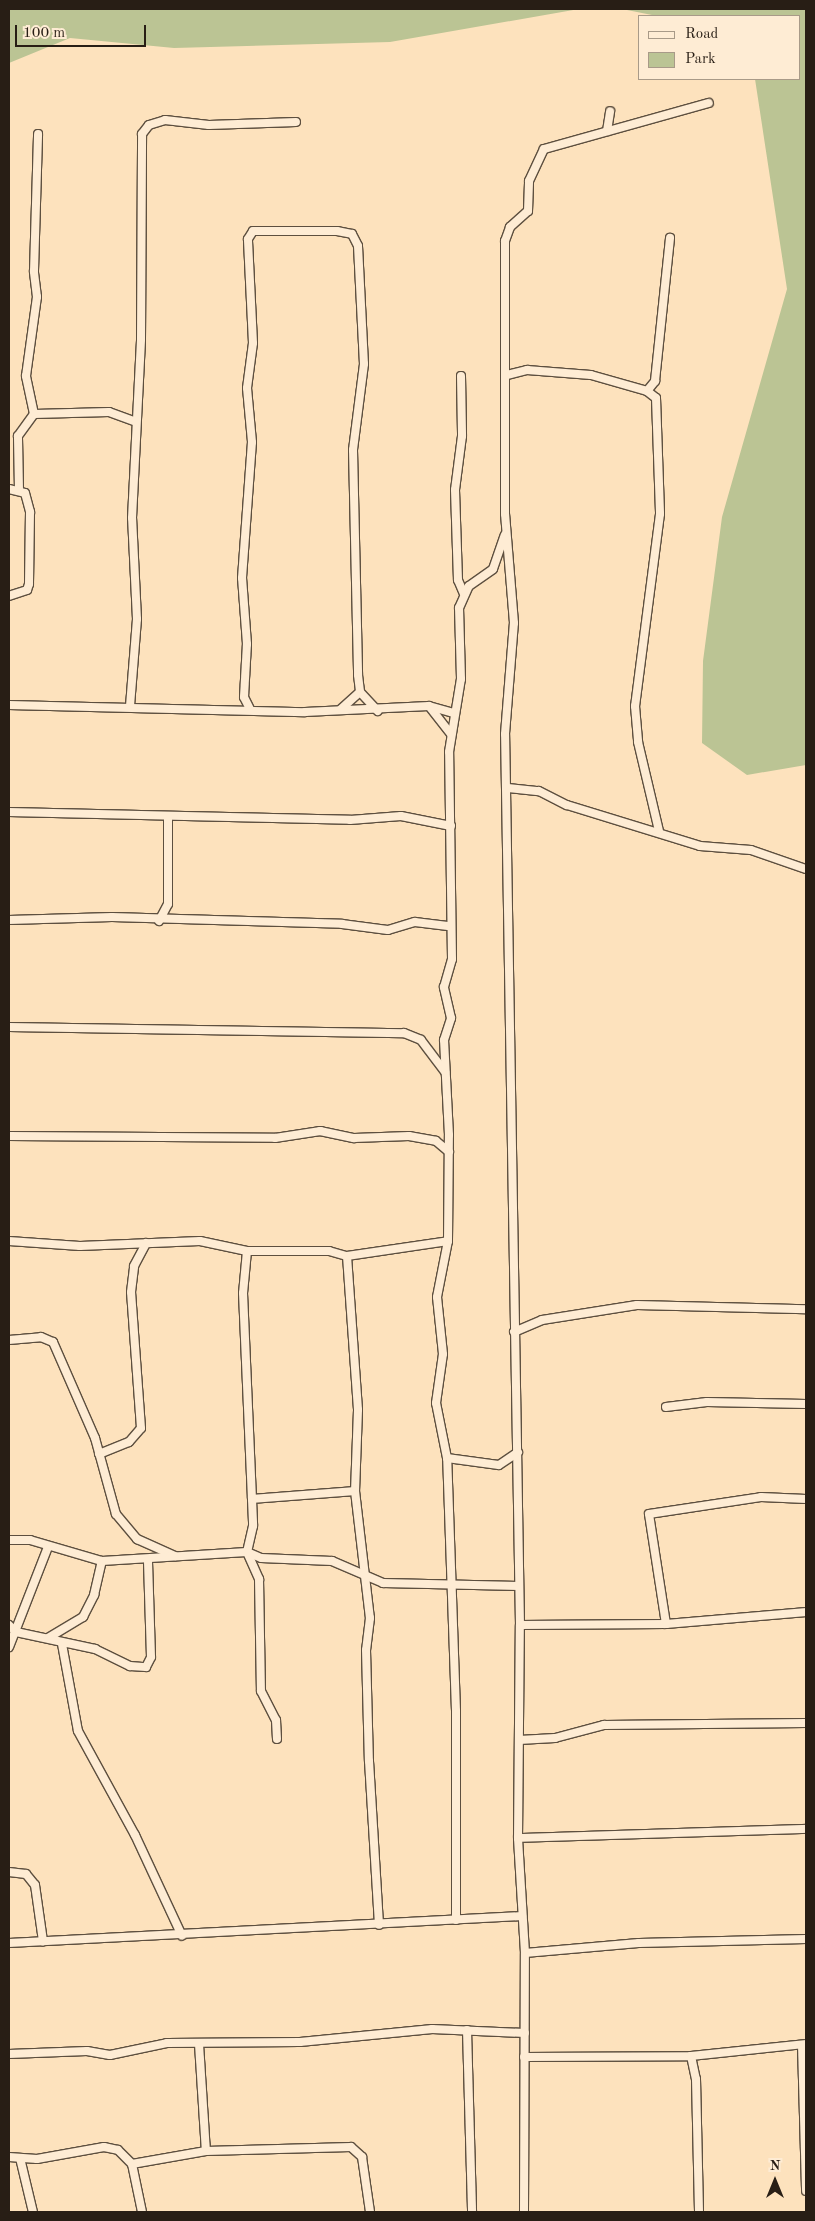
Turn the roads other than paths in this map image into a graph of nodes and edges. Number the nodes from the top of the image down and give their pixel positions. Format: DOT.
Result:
graph roads {
  1 [pos="709,103"];
  2 [pos="610,111"];
  3 [pos="296,122"];
  4 [pos="607,131"];
  5 [pos="38,134"];
  6 [pos="670,238"];
  7 [pos="507,375"];
  8 [pos="461,376"];
  9 [pos="647,391"];
  10 [pos="34,414"];
  11 [pos="134,421"];
  12 [pos="9,489"];
  13 [pos="19,490"];
  14 [pos="505,533"];
  15 [pos="498,552"];
  16 [pos="508,557"];
  17 [pos="464,594"];
  18 [pos="9,596"];
  19 [pos="360,692"];
  20 [pos="244,697"];
  21 [pos="9,705"];
  22 [pos="130,706"];
  23 [pos="429,706"];
  24 [pos="234,708"];
  25 [pos="250,709"];
  26 [pos="339,710"];
  27 [pos="378,711"];
  28 [pos="452,713"];
  29 [pos="451,734"];
  30 [pos="508,788"];
  31 [pos="9,812"];
  32 [pos="168,816"];
  33 [pos="451,826"];
  34 [pos="660,831"];
  35 [pos="806,869"];
  36 [pos="9,920"];
  37 [pos="159,921"];
  38 [pos="450,926"];
  39 [pos="9,1027"];
  40 [pos="446,1073"];
  41 [pos="449,1135"];
  42 [pos="9,1136"];
  43 [pos="436,1141"];
  44 [pos="449,1152"];
  45 [pos="9,1241"];
  46 [pos="448,1241"];
  47 [pos="128,1242"];
  48 [pos="146,1243"];
  49 [pos="434,1245"];
  50 [pos="247,1251"];
  51 [pos="446,1253"];
  52 [pos="347,1256"];
  53 [pos="137,1258"];
  54 [pos="806,1308"];
  55 [pos="514,1332"];
  56 [pos="9,1340"];
  57 [pos="806,1404"];
  58 [pos="666,1407"];
  59 [pos="518,1452"];
  60 [pos="98,1454"];
  61 [pos="447,1458"];
  62 [pos="355,1490"];
  63 [pos="252,1499"];
  64 [pos="806,1499"];
  65 [pos="9,1540"];
  66 [pos="48,1547"];
  67 [pos="247,1552"];
  68 [pos="175,1556"];
  69 [pos="148,1560"];
  70 [pos="102,1561"];
  71 [pos="364,1576"];
  72 [pos="449,1585"];
  73 [pos="519,1586"];
  74 [pos="806,1612"];
  75 [pos="666,1624"];
  76 [pos="9,1625"];
  77 [pos="520,1625"];
  78 [pos="16,1632"];
  79 [pos="48,1638"];
  80 [pos="62,1644"];
  81 [pos="9,1647"];
  82 [pos="806,1723"];
  83 [pos="277,1739"];
  84 [pos="519,1740"];
  85 [pos="806,1829"];
  86 [pos="518,1838"];
  87 [pos="9,1872"];
  88 [pos="522,1916"];
  89 [pos="456,1920"];
  90 [pos="379,1925"];
  91 [pos="182,1936"];
  92 [pos="806,1939"];
  93 [pos="43,1941"];
  94 [pos="9,1943"];
  95 [pos="525,1953"];
  96 [pos="467,2030"];
  97 [pos="525,2033"];
  98 [pos="199,2044"];
  99 [pos="804,2045"];
  100 [pos="9,2054"];
  101 [pos="524,2056"];
  102 [pos="692,2056"];
  103 [pos="206,2151"];
  104 [pos="9,2157"];
  105 [pos="20,2158"];
  106 [pos="132,2164"];
  107 [pos="806,2191"];
  108 [pos="33,2212"];
  109 [pos="142,2212"];
  110 [pos="370,2212"];
  111 [pos="472,2212"];
  112 [pos="524,2212"];
  113 [pos="699,2212"];
  1 -- 4 [label="street"];
  2 -- 4 [label="street"];
  3 -- 11 [label="street"];
  4 -- 7 [label="street"];
  5 -- 10 [label="street"];
  6 -- 9 [label="street"];
  7 -- 9 [label="street"];
  7 -- 14 [label="street"];
  8 -- 17 [label="street"];
  9 -- 34 [label="street"];
  10 -- 11 [label="street"];
  10 -- 13 [label="street"];
  11 -- 22 [label="street"];
  12 -- 13 [label="street"];
  13 -- 18 [label="street"];
  14 -- 15 [label="street"];
  14 -- 16 [label="street"];
  15 -- 16 [label="street"];
  15 -- 17 [label="street"];
  16 -- 30 [label="street"];
  17 -- 28 [label="street"];
  19 -- 20 [label="street"];
  19 -- 26 [label="street"];
  19 -- 27 [label="street"];
  20 -- 24 [label="street"];
  20 -- 25 [label="street"];
  21 -- 22 [label="street"];
  22 -- 24 [label="street"];
  23 -- 27 [label="street"];
  23 -- 28 [label="street"];
  23 -- 29 [label="street"];
  24 -- 25 [label="street"];
  25 -- 26 [label="street"];
  26 -- 27 [label="street"];
  28 -- 29 [label="street"];
  29 -- 33 [label="street"];
  30 -- 34 [label="street"];
  30 -- 55 [label="street"];
  31 -- 32 [label="street"];
  32 -- 33 [label="street"];
  32 -- 37 [label="street"];
  33 -- 38 [label="street"];
  34 -- 35 [label="street"];
  36 -- 37 [label="street"];
  37 -- 38 [label="street"];
  38 -- 40 [label="street"];
  39 -- 40 [label="street"];
  40 -- 41 [label="street"];
  41 -- 43 [label="street"];
  41 -- 44 [label="street"];
  42 -- 43 [label="street"];
  43 -- 44 [label="street"];
  44 -- 46 [label="street"];
  45 -- 47 [label="street"];
  46 -- 49 [label="street"];
  46 -- 51 [label="street"];
  47 -- 48 [label="street"];
  47 -- 53 [label="street"];
  48 -- 50 [label="street"];
  48 -- 53 [label="street"];
  49 -- 51 [label="street"];
  49 -- 52 [label="street"];
  50 -- 52 [label="street"];
  50 -- 63 [label="street"];
  51 -- 61 [label="street"];
  52 -- 62 [label="street"];
  53 -- 60 [label="street"];
  54 -- 55 [label="street"];
  55 -- 59 [label="street"];
  56 -- 60 [label="street"];
  57 -- 58 [label="street"];
  59 -- 61 [label="street"];
  59 -- 73 [label="street"];
  60 -- 68 [label="street"];
  61 -- 72 [label="street"];
  62 -- 63 [label="street"];
  62 -- 71 [label="street"];
  63 -- 67 [label="street"];
  64 -- 75 [label="street"];
  65 -- 66 [label="street"];
  66 -- 70 [label="street"];
  66 -- 78 [label="street"];
  67 -- 68 [label="street"];
  67 -- 71 [label="street"];
  67 -- 83 [label="street"];
  68 -- 69 [label="street"];
  69 -- 70 [label="street"];
  69 -- 80 [label="street"];
  70 -- 79 [label="street"];
  71 -- 72 [label="street"];
  71 -- 90 [label="street"];
  72 -- 73 [label="street"];
  72 -- 89 [label="street"];
  73 -- 77 [label="street"];
  74 -- 75 [label="street"];
  75 -- 77 [label="street"];
  76 -- 78 [label="street"];
  77 -- 84 [label="street"];
  78 -- 79 [label="street"];
  78 -- 81 [label="street"];
  79 -- 80 [label="street"];
  80 -- 91 [label="street"];
  82 -- 84 [label="street"];
  84 -- 86 [label="street"];
  85 -- 86 [label="street"];
  86 -- 88 [label="street"];
  87 -- 93 [label="street"];
  88 -- 89 [label="street"];
  88 -- 95 [label="street"];
  89 -- 90 [label="street"];
  90 -- 91 [label="street"];
  91 -- 93 [label="street"];
  92 -- 95 [label="street"];
  93 -- 94 [label="street"];
  95 -- 97 [label="street"];
  96 -- 97 [label="street"];
  96 -- 98 [label="street"];
  96 -- 111 [label="street"];
  97 -- 101 [label="street"];
  98 -- 100 [label="street"];
  98 -- 103 [label="street"];
  99 -- 102 [label="street"];
  99 -- 107 [label="street"];
  101 -- 102 [label="street"];
  101 -- 112 [label="street"];
  102 -- 113 [label="street"];
  103 -- 106 [label="street"];
  103 -- 110 [label="street"];
  104 -- 105 [label="street"];
  105 -- 106 [label="street"];
  105 -- 108 [label="street"];
  106 -- 109 [label="street"];
}
